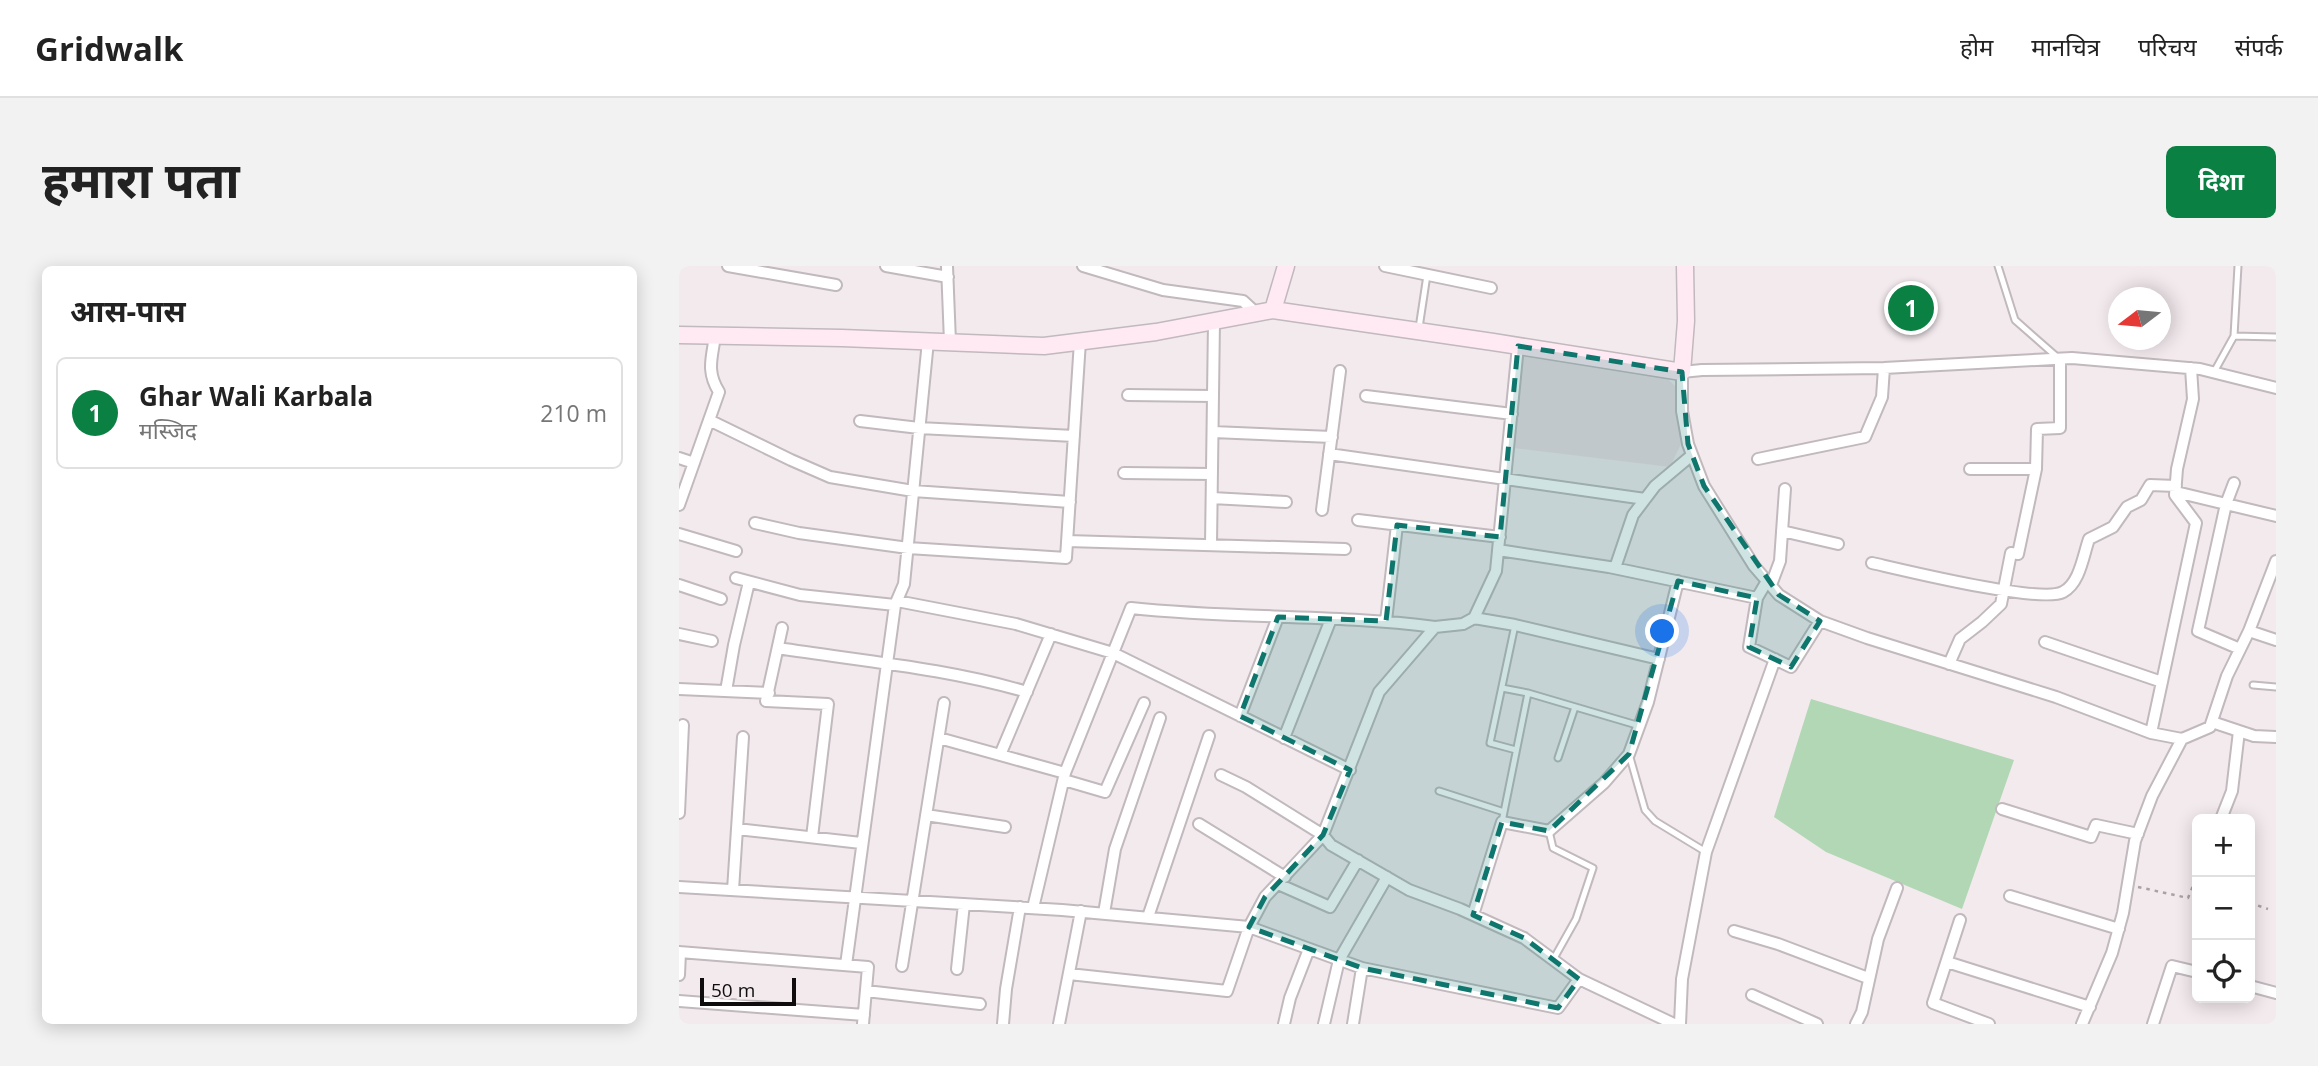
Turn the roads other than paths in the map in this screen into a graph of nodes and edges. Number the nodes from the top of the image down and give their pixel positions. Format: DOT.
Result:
graph roads {
  1 [pos="728,266"];
  2 [pos="886,266"];
  3 [pos="1083,266"];
  4 [pos="1286,266"];
  5 [pos="1385,266"];
  6 [pos="1685,266"];
  7 [pos="1998,266"];
  8 [pos="2238,266"];
  9 [pos="947,272"];
  10 [pos="1427,275"];
  11 [pos="836,285"];
  12 [pos="1491,288"];
  13 [pos="1273,310"];
  14 [pos="1256,313"];
  15 [pos="1214,321"];
  16 [pos="1418,331"];
  17 [pos="679,335"];
  18 [pos="715,336"];
  19 [pos="2234,336"];
  20 [pos="2276,337"];
  21 [pos="928,341"];
  22 [pos="1080,341"];
  23 [pos="950,342"];
  24 [pos="1518,346"];
  25 [pos="2060,359"];
  26 [pos="1884,368"];
  27 [pos="2191,368"];
  28 [pos="1340,371"];
  29 [pos="1682,372"];
  30 [pos="2214,372"];
  31 [pos="2276,388"];
  32 [pos="1128,395"];
  33 [pos="1213,396"];
  34 [pos="1366,396"];
  35 [pos="1512,414"];
  36 [pos="709,420"];
  37 [pos="860,421"];
  38 [pos="919,428"];
  39 [pos="1213,432"];
  40 [pos="1074,436"];
  41 [pos="1332,437"];
  42 [pos="1329,454"];
  43 [pos="1692,455"];
  44 [pos="679,457"];
  45 [pos="1758,459"];
  46 [pos="694,463"];
  47 [pos="1970,469"];
  48 [pos="2036,469"];
  49 [pos="1124,473"];
  50 [pos="1212,474"];
  51 [pos="1505,478"];
  52 [pos="2234,483"];
  53 [pos="1786,489"];
  54 [pos="2176,489"];
  55 [pos="913,491"];
  56 [pos="1212,498"];
  57 [pos="1645,499"];
  58 [pos="1070,502"];
  59 [pos="1286,502"];
  60 [pos="2226,504"];
  61 [pos="679,505"];
  62 [pos="1322,510"];
  63 [pos="2276,516"];
  64 [pos="1358,520"];
  65 [pos="755,523"];
  66 [pos="1398,525"];
  67 [pos="1782,531"];
  68 [pos="679,534"];
  69 [pos="1500,537"];
  70 [pos="1067,541"];
  71 [pos="1212,544"];
  72 [pos="1838,544"];
  73 [pos="908,548"];
  74 [pos="1345,549"];
  75 [pos="1498,550"];
  76 [pos="736,551"];
  77 [pos="2276,561"];
  78 [pos="1872,563"];
  79 [pos="1615,568"];
  80 [pos="736,579"];
  81 [pos="1678,581"];
  82 [pos="749,582"];
  83 [pos="1769,583"];
  84 [pos="679,584"];
  85 [pos="2003,591"];
  86 [pos="1757,598"];
  87 [pos="721,599"];
  88 [pos="896,603"];
  89 [pos="1278,617"];
  90 [pos="1474,618"];
  91 [pos="1331,619"];
  92 [pos="1386,621"];
  93 [pos="1820,621"];
  94 [pos="1515,625"];
  95 [pos="1435,627"];
  96 [pos="782,628"];
  97 [pos="2249,631"];
  98 [pos="679,634"];
  99 [pos="1051,634"];
  100 [pos="712,640"];
  101 [pos="2276,640"];
  102 [pos="2045,642"];
  103 [pos="778,648"];
  104 [pos="2240,649"];
  105 [pos="1113,653"];
  106 [pos="1659,659"];
  107 [pos="1775,659"];
  108 [pos="1949,664"];
  109 [pos="887,665"];
  110 [pos="2162,682"];
  111 [pos="2253,685"];
  112 [pos="2276,687"];
  113 [pos="1502,688"];
  114 [pos="679,689"];
  115 [pos="726,691"];
  116 [pos="1027,692"];
  117 [pos="769,693"];
  118 [pos="1528,693"];
  119 [pos="1144,703"];
  120 [pos="944,704"];
  121 [pos="1574,707"];
  122 [pos="1240,716"];
  123 [pos="1160,718"];
  124 [pos="2212,722"];
  125 [pos="683,725"];
  126 [pos="1640,726"];
  127 [pos="2239,731"];
  128 [pos="2151,733"];
  129 [pos="1209,736"];
  130 [pos="743,737"];
  131 [pos="2276,737"];
  132 [pos="939,738"];
  133 [pos="1284,738"];
  134 [pos="2182,739"];
  135 [pos="1516,750"];
  136 [pos="1629,754"];
  137 [pos="1000,755"];
  138 [pos="1558,758"];
  139 [pos="1350,770"];
  140 [pos="1221,775"];
  141 [pos="1064,776"];
  142 [pos="1439,791"];
  143 [pos="2002,809"];
  144 [pos="679,813"];
  145 [pos="2223,814"];
  146 [pos="926,815"];
  147 [pos="1503,817"];
  148 [pos="1199,824"];
  149 [pos="1005,827"];
  150 [pos="737,829"];
  151 [pos="1549,831"];
  152 [pos="2138,834"];
  153 [pos="1323,835"];
  154 [pos="812,837"];
  155 [pos="861,842"];
  156 [pos="1706,852"];
  157 [pos="1358,860"];
  158 [pos="1387,877"];
  159 [pos="1281,880"];
  160 [pos="679,887"];
  161 [pos="1896,888"];
  162 [pos="733,890"];
  163 [pos="854,897"];
  164 [pos="2010,897"];
  165 [pos="912,901"];
  166 [pos="964,904"];
  167 [pos="1020,907"];
  168 [pos="1033,908"];
  169 [pos="1081,911"];
  170 [pos="1104,914"];
  171 [pos="1473,915"];
  172 [pos="1148,917"];
  173 [pos="1961,920"];
  174 [pos="1249,927"];
  175 [pos="2119,929"];
  176 [pos="1734,931"];
  177 [pos="1309,949"];
  178 [pos="680,952"];
  179 [pos="1339,960"];
  180 [pos="1553,960"];
  181 [pos="1947,962"];
  182 [pos="846,965"];
  183 [pos="902,966"];
  184 [pos="1362,968"];
  185 [pos="957,969"];
  186 [pos="2192,971"];
  187 [pos="1069,974"];
  188 [pos="679,975"];
  189 [pos="1868,978"];
  190 [pos="1579,979"];
  191 [pos="2255,987"];
  192 [pos="866,991"];
  193 [pos="2276,993"];
  194 [pos="1752,995"];
  195 [pos="679,1000"];
  196 [pos="980,1004"];
  197 [pos="2090,1007"];
  198 [pos="864,1019"];
  199 [pos="1003,1024"];
  200 [pos="1059,1024"];
  201 [pos="1284,1024"];
  202 [pos="1324,1024"];
  203 [pos="1353,1024"];
  204 [pos="1674,1024"];
  205 [pos="1681,1024"];
  206 [pos="1817,1024"];
  207 [pos="1856,1024"];
  208 [pos="1989,1024"];
  209 [pos="2082,1024"];
  210 [pos="2153,1024"];
  1 -- 11 [label="street"];
  2 -- 9 [label="street"];
  3 -- 14 [label="street"];
  4 -- 13 [label="street"];
  5 -- 10 [label="street"];
  6 -- 29 [label="street"];
  7 -- 25 [label="lane"];
  8 -- 19 [label="lane"];
  9 -- 23 [label="street"];
  10 -- 12 [label="street"];
  10 -- 16 [label="lane"];
  13 -- 14 [label="street"];
  13 -- 16 [label="street"];
  14 -- 15 [label="street"];
  15 -- 22 [label="street"];
  15 -- 33 [label="street"];
  16 -- 24 [label="street"];
  17 -- 18 [label="street"];
  18 -- 21 [label="street"];
  18 -- 36 [label="street"];
  19 -- 20 [label="lane"];
  19 -- 30 [label="lane"];
  21 -- 23 [label="street"];
  21 -- 38 [label="street"];
  22 -- 23 [label="street"];
  22 -- 40 [label="street"];
  24 -- 29 [label="street"];
  24 -- 35 [label="street"];
  25 -- 26 [label="street"];
  25 -- 27 [label="street"];
  25 -- 48 [label="street"];
  26 -- 29 [label="street"];
  26 -- 45 [label="street"];
  27 -- 30 [label="street"];
  27 -- 54 [label="street"];
  28 -- 41 [label="street"];
  29 -- 43 [label="street"];
  30 -- 31 [label="street"];
  32 -- 33 [label="street"];
  33 -- 39 [label="street"];
  34 -- 35 [label="street"];
  35 -- 51 [label="street"];
  36 -- 46 [label="street"];
  36 -- 55 [label="street"];
  37 -- 38 [label="street"];
  38 -- 40 [label="street"];
  38 -- 55 [label="street"];
  39 -- 41 [label="street"];
  39 -- 50 [label="street"];
  40 -- 58 [label="street"];
  41 -- 42 [label="street"];
  42 -- 51 [label="street"];
  42 -- 62 [label="street"];
  43 -- 57 [label="street"];
  43 -- 83 [label="street"];
  44 -- 46 [label="street"];
  46 -- 61 [label="street"];
  47 -- 48 [label="street"];
  48 -- 85 [label="street"];
  49 -- 50 [label="street"];
  50 -- 56 [label="street"];
  51 -- 57 [label="street"];
  51 -- 69 [label="street"];
  52 -- 60 [label="street"];
  53 -- 67 [label="street"];
  54 -- 60 [label="street"];
  54 -- 85 [label="street"];
  54 -- 110 [label="street"];
  55 -- 58 [label="street"];
  55 -- 73 [label="street"];
  56 -- 59 [label="street"];
  56 -- 71 [label="street"];
  57 -- 79 [label="street"];
  58 -- 70 [label="street"];
  60 -- 63 [label="street"];
  60 -- 104 [label="street"];
  64 -- 66 [label="street"];
  65 -- 73 [label="street"];
  66 -- 69 [label="street"];
  66 -- 92 [label="street"];
  67 -- 72 [label="street"];
  67 -- 83 [label="street"];
  68 -- 76 [label="street"];
  69 -- 75 [label="street"];
  70 -- 71 [label="street"];
  70 -- 73 [label="street"];
  71 -- 74 [label="street"];
  73 -- 88 [label="street"];
  75 -- 79 [label="street"];
  75 -- 90 [label="street"];
  77 -- 97 [label="street"];
  78 -- 85 [label="street"];
  79 -- 81 [label="street"];
  80 -- 82 [label="street"];
  81 -- 86 [label="street"];
  81 -- 106 [label="street"];
  82 -- 88 [label="street"];
  82 -- 115 [label="street"];
  83 -- 86 [label="street"];
  83 -- 93 [label="street"];
  84 -- 87 [label="street"];
  85 -- 108 [label="street"];
  86 -- 107 [label="street"];
  88 -- 99 [label="street"];
  88 -- 109 [label="street"];
  89 -- 91 [label="street"];
  89 -- 105 [label="street"];
  89 -- 122 [label="street"];
  90 -- 94 [label="street"];
  90 -- 95 [label="street"];
  91 -- 92 [label="street"];
  91 -- 133 [label="street"];
  92 -- 95 [label="street"];
  93 -- 107 [label="street"];
  93 -- 108 [label="street"];
  94 -- 106 [label="street"];
  94 -- 113 [label="lane"];
  95 -- 139 [label="street"];
  96 -- 103 [label="street"];
  97 -- 101 [label="street"];
  97 -- 104 [label="street"];
  98 -- 100 [label="street"];
  99 -- 105 [label="street"];
  99 -- 116 [label="street"];
  102 -- 110 [label="street"];
  103 -- 109 [label="street"];
  103 -- 117 [label="street"];
  104 -- 124 [label="street"];
  105 -- 122 [label="street"];
  105 -- 141 [label="street"];
  106 -- 126 [label="street"];
  107 -- 156 [label="street"];
  108 -- 128 [label="street"];
  109 -- 116 [label="street"];
  109 -- 155 [label="street"];
  110 -- 128 [label="street"];
  111 -- 112 [label="lane"];
  113 -- 118 [label="lane"];
  113 -- 135 [label="lane"];
  114 -- 115 [label="street"];
  115 -- 117 [label="street"];
  116 -- 137 [label="street"];
  117 -- 154 [label="street"];
  118 -- 121 [label="lane"];
  118 -- 135 [label="lane"];
  119 -- 141 [label="street"];
  120 -- 132 [label="street"];
  121 -- 126 [label="lane"];
  121 -- 138 [label="lane"];
  122 -- 133 [label="street"];
  123 -- 170 [label="street"];
  124 -- 127 [label="street"];
  124 -- 134 [label="street"];
  125 -- 144 [label="street"];
  126 -- 136 [label="street"];
  127 -- 131 [label="street"];
  127 -- 145 [label="street"];
  128 -- 134 [label="street"];
  129 -- 172 [label="street"];
  130 -- 150 [label="street"];
  132 -- 137 [label="street"];
  132 -- 146 [label="street"];
  133 -- 139 [label="street"];
  134 -- 152 [label="street"];
  135 -- 147 [label="lane"];
  136 -- 151 [label="street"];
  136 -- 156 [label="lane"];
  137 -- 141 [label="street"];
  139 -- 153 [label="street"];
  140 -- 153 [label="street"];
  141 -- 168 [label="street"];
  142 -- 147 [label="lane"];
  143 -- 152 [label="street"];
  146 -- 149 [label="street"];
  146 -- 165 [label="street"];
  147 -- 151 [label="street"];
  147 -- 171 [label="street"];
  148 -- 159 [label="street"];
  150 -- 154 [label="street"];
  150 -- 162 [label="street"];
  151 -- 180 [label="lane"];
  152 -- 175 [label="street"];
  153 -- 157 [label="street"];
  153 -- 159 [label="street"];
  154 -- 155 [label="street"];
  155 -- 163 [label="street"];
  156 -- 205 [label="street"];
  157 -- 158 [label="street"];
  157 -- 159 [label="street"];
  158 -- 171 [label="street"];
  158 -- 179 [label="street"];
  159 -- 174 [label="street"];
  160 -- 162 [label="street"];
  161 -- 189 [label="street"];
  162 -- 163 [label="street"];
  163 -- 165 [label="street"];
  163 -- 182 [label="street"];
  164 -- 175 [label="street"];
  165 -- 166 [label="street"];
  165 -- 183 [label="street"];
  166 -- 167 [label="street"];
  166 -- 185 [label="street"];
  167 -- 168 [label="street"];
  167 -- 199 [label="street"];
  168 -- 169 [label="street"];
  169 -- 170 [label="street"];
  169 -- 187 [label="street"];
  170 -- 172 [label="street"];
  171 -- 180 [label="street"];
  172 -- 174 [label="street"];
  173 -- 181 [label="street"];
  174 -- 177 [label="street"];
  174 -- 187 [label="street"];
  175 -- 197 [label="street"];
  176 -- 189 [label="street"];
  177 -- 179 [label="street"];
  177 -- 201 [label="street"];
  178 -- 182 [label="street"];
  178 -- 188 [label="street"];
  179 -- 184 [label="street"];
  179 -- 202 [label="street"];
  180 -- 190 [label="street"];
  181 -- 197 [label="street"];
  181 -- 208 [label="street"];
  182 -- 192 [label="street"];
  184 -- 190 [label="street"];
  184 -- 203 [label="street"];
  186 -- 210 [label="street"];
  187 -- 200 [label="street"];
  189 -- 207 [label="street"];
  190 -- 204 [label="street"];
  191 -- 193 [label="street"];
  192 -- 196 [label="street"];
  192 -- 198 [label="street"];
  194 -- 206 [label="street"];
  195 -- 198 [label="street"];
  197 -- 209 [label="street"];
}
